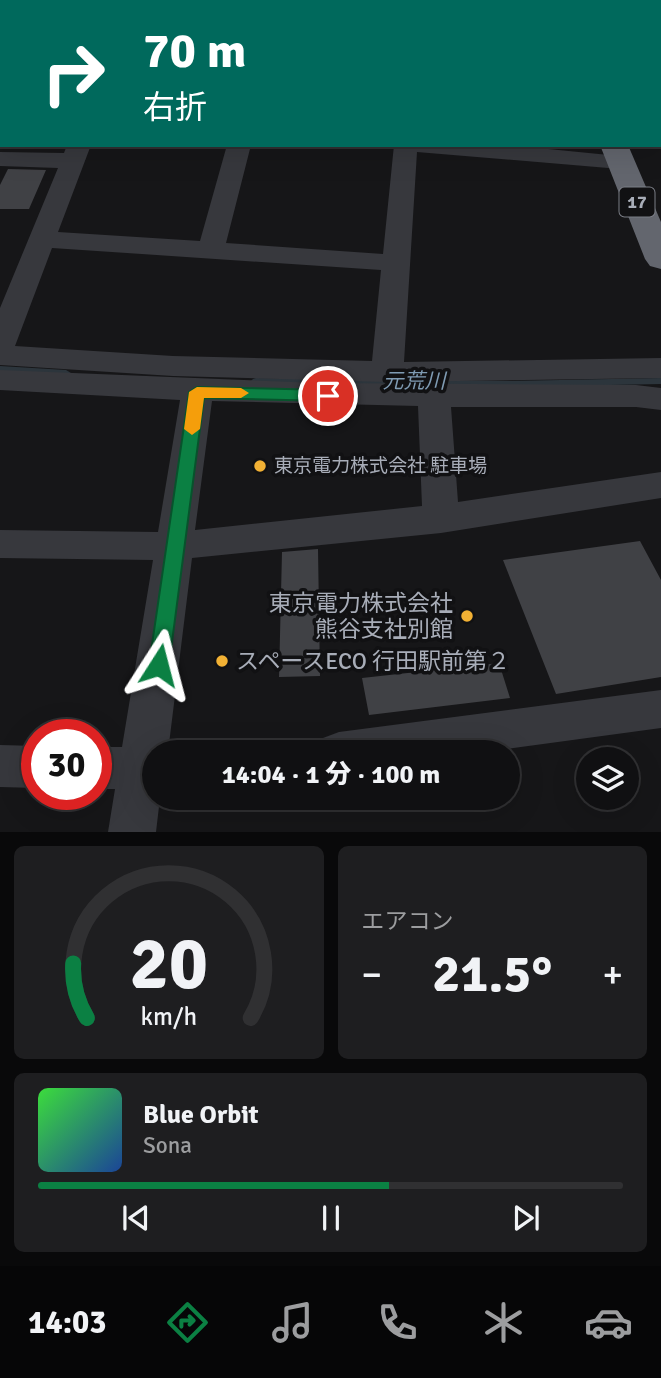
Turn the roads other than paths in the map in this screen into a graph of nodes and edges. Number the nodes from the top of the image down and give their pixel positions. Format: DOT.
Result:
graph roads {
  1 [pos="238,147"];
  2 [pos="405,147"];
  3 [pos="469,147"];
  4 [pos="76,153"];
  5 [pos="617,153"];
  6 [pos="0,159"];
  7 [pos="655,230"];
  8 [pos="43,239"];
  9 [pos="211,250"];
  10 [pos="661,259"];
  11 [pos="397,263"];
  12 [pos="0,346"];
  13 [pos="0,355"];
  14 [pos="661,368"];
  15 [pos="387,372"];
  16 [pos="0,380"];
  17 [pos="197,392"];
  18 [pos="433,398"];
  19 [pos="661,399"];
  20 [pos="661,485"];
  21 [pos="441,519"];
  22 [pos="0,544"];
  23 [pos="177,545"];
  24 [pos="661,709"];
  25 [pos="152,740"];
  26 [pos="429,740"];
  27 [pos="0,766"];
  28 [pos="21,767"];
  29 [pos="112,768"];
  30 [pos="142,769"];
  31 [pos="142,793"];
  32 [pos="132,832"];
  1 -- 9 [label="street"];
  2 -- 11 [label="street"];
  3 -- 5 [label="street"];
  4 -- 6 [label="street"];
  4 -- 8 [label="street"];
  5 -- 7 [label="highway, 17"];
  7 -- 10 [label="highway, 17"];
  8 -- 9 [label="street"];
  8 -- 12 [label="street"];
  9 -- 11 [label="street"];
  11 -- 15 [label="street"];
  13 -- 15 [label="street"];
  14 -- 15 [label="street"];
  16 -- 17 [label="street"];
  17 -- 18 [label="street"];
  17 -- 23 [label="street"];
  18 -- 19 [label="street"];
  18 -- 21 [label="street"];
  20 -- 21 [label="street"];
  21 -- 23 [label="street"];
  22 -- 23 [label="street"];
  23 -- 25 [label="street"];
  24 -- 26 [label="street"];
  27 -- 28 [label="street"];
  29 -- 30 [label="street"];
  31 -- 32 [label="street"];
}
